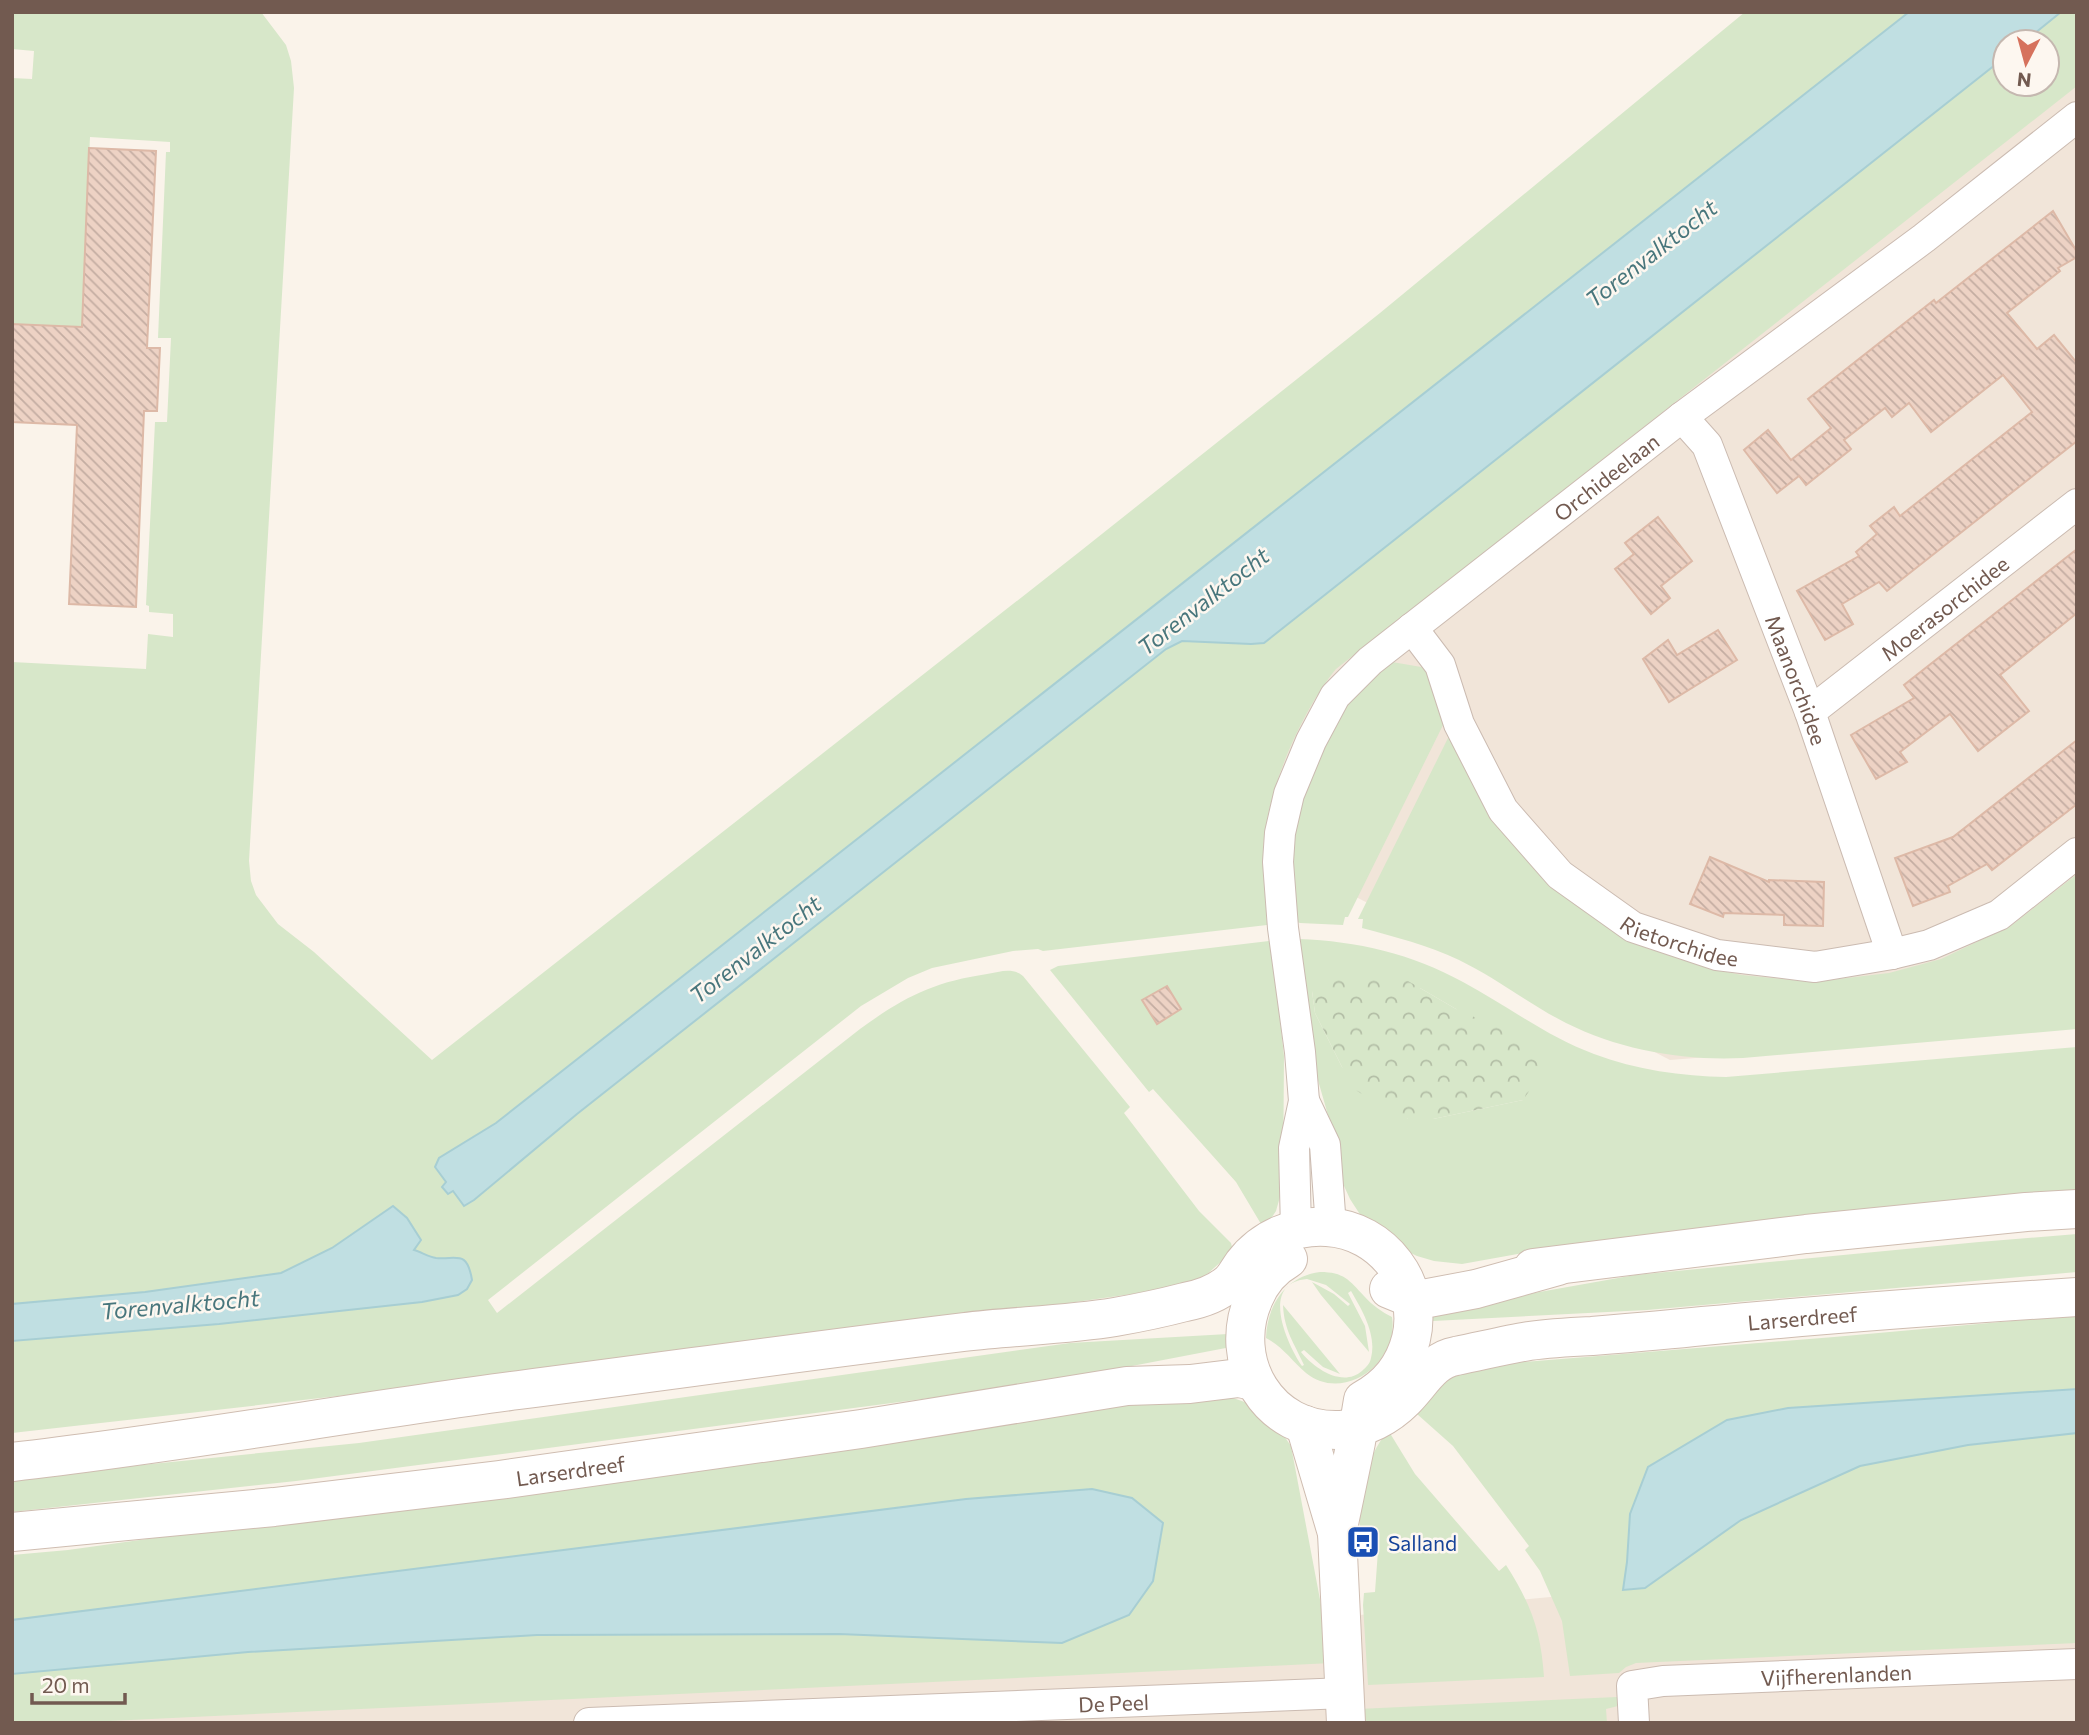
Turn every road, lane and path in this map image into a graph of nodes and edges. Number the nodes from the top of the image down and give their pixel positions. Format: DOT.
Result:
graph roads {
  1 [pos="2077,117"];
  2 [pos="1682,417"];
  3 [pos="2077,504"];
  4 [pos="1412,628"];
  5 [pos="1810,712"];
  6 [pos="2077,853"];
  7 [pos="1892,954"];
  8 [pos="2077,1209"];
  9 [pos="1307,1237"];
  10 [pos="1405,1283"];
  11 [pos="1242,1292"];
  12 [pos="2077,1297"];
  13 [pos="1415,1366"];
  14 [pos="1250,1367"];
  15 [pos="1361,1413"];
  16 [pos="1305,1425"];
  17 [pos="12,1462"];
  18 [pos="12,1532"];
  19 [pos="1337,1533"];
  20 [pos="2077,1664"];
  21 [pos="1345,1708"];
  22 [pos="589,1723"];
  23 [pos="1634,1723"];
  1 -- 2 [label="street, Orchideelaan"];
  2 -- 4 [label="street, Orchideelaan"];
  2 -- 5 [label="street, Maanorchidee"];
  3 -- 5 [label="street, Moerasorchidee"];
  4 -- 7 [label="street, Rietorchidee"];
  4 -- 9 [label="street, Orchideelaan"];
  5 -- 7 [label="street, Maanorchidee"];
  6 -- 7 [label="street, Rietorchidee"];
  8 -- 10 [label="main road"];
  9 -- 10 [label="main road"];
  9 -- 11 [label="main road"];
  10 -- 13 [label="main road"];
  11 -- 14 [label="main road"];
  11 -- 17 [label="main road"];
  12 -- 13 [label="main road, Larserdreef"];
  13 -- 15 [label="main road"];
  14 -- 15 [label="main road"];
  14 -- 16 [label="main road"];
  14 -- 18 [label="main road, Larserdreef"];
  15 -- 16 [label="main road"];
  15 -- 19 [label="main road"];
  16 -- 19 [label="main road"];
  19 -- 21 [label="main road"];
  20 -- 23 [label="street, Vijfherenlanden"];
  21 -- 22 [label="street, De Peel"];
}
